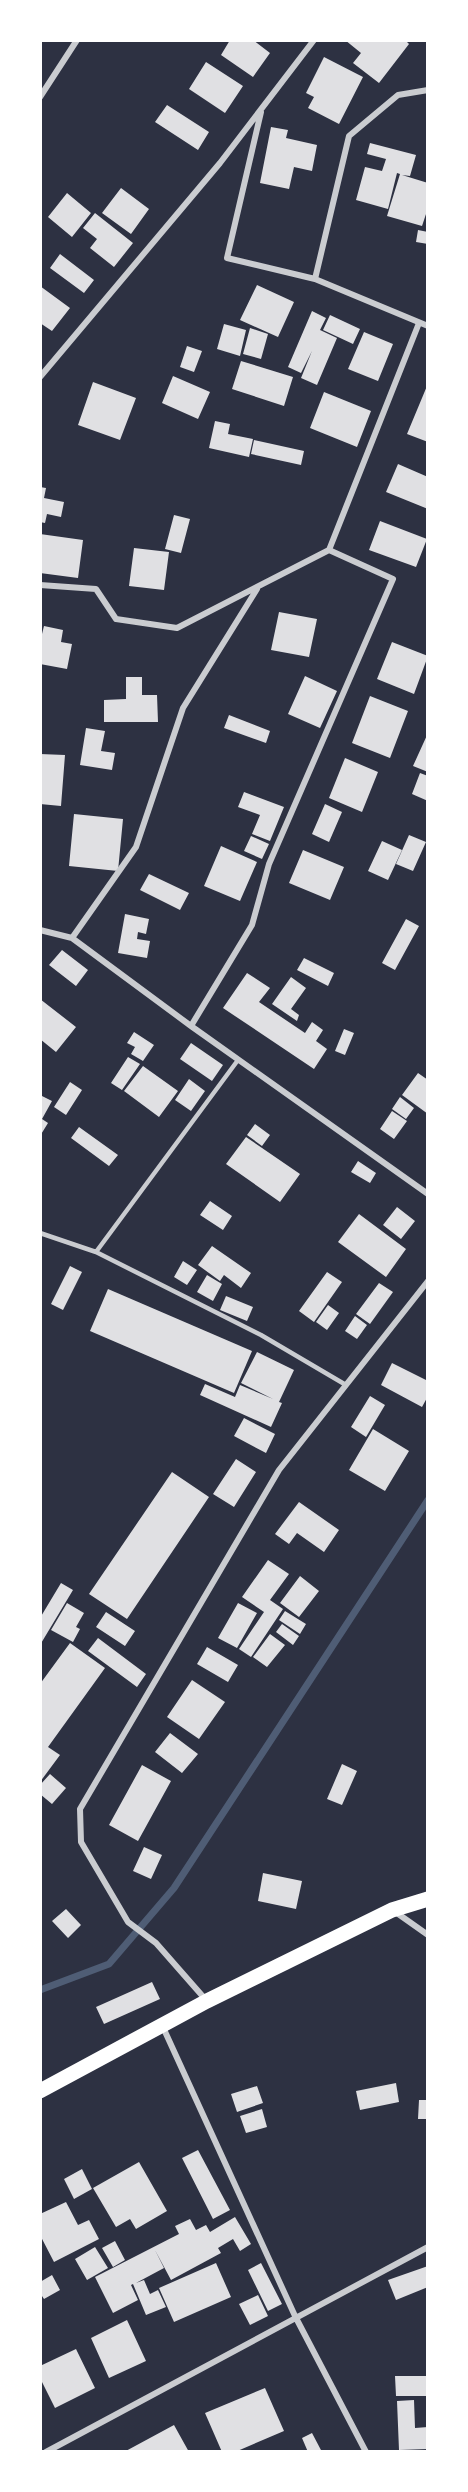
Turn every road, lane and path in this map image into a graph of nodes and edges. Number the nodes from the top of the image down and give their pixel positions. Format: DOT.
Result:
graph roads {
  1 [pos="77,40"];
  2 [pos="314,40"];
  3 [pos="428,90"];
  4 [pos="40,97"];
  5 [pos="261,109"];
  6 [pos="315,279"];
  7 [pos="419,323"];
  8 [pos="428,326"];
  9 [pos="40,377"];
  10 [pos="329,550"];
  11 [pos="40,585"];
  12 [pos="258,587"];
  13 [pos="40,930"];
  14 [pos="72,938"];
  15 [pos="191,1026"];
  16 [pos="238,1060"];
  17 [pos="428,1194"];
  18 [pos="40,1233"];
  19 [pos="96,1252"];
  20 [pos="428,1281"];
  21 [pos="346,1385"];
  22 [pos="428,1899"];
  23 [pos="392,1910"];
  24 [pos="428,1935"];
  25 [pos="207,2001"];
  26 [pos="162,2025"];
  27 [pos="40,2091"];
  28 [pos="428,2247"];
  29 [pos="295,2316"];
  30 [pos="46,2451"];
  31 [pos="366,2451"];
  1 -- 4 [label="street"];
  2 -- 5 [label="street"];
  3 -- 6 [label="street"];
  5 -- 6 [label="street"];
  5 -- 9 [label="street"];
  6 -- 7 [label="street"];
  7 -- 8 [label="street"];
  7 -- 10 [label="street"];
  10 -- 12 [label="street"];
  10 -- 15 [label="street"];
  11 -- 12 [label="street"];
  12 -- 14 [label="street"];
  13 -- 14 [label="street"];
  14 -- 15 [label="street"];
  15 -- 16 [label="street"];
  16 -- 17 [label="street"];
  16 -- 19 [label="lane"];
  18 -- 19 [label="lane"];
  19 -- 21 [label="lane"];
  20 -- 21 [label="street"];
  21 -- 25 [label="street"];
  22 -- 23 [label="main road"];
  23 -- 24 [label="street"];
  23 -- 25 [label="main road"];
  25 -- 26 [label="main road"];
  26 -- 27 [label="main road"];
  26 -- 29 [label="street"];
  28 -- 29 [label="street"];
  29 -- 30 [label="street"];
  29 -- 31 [label="street"];
}
